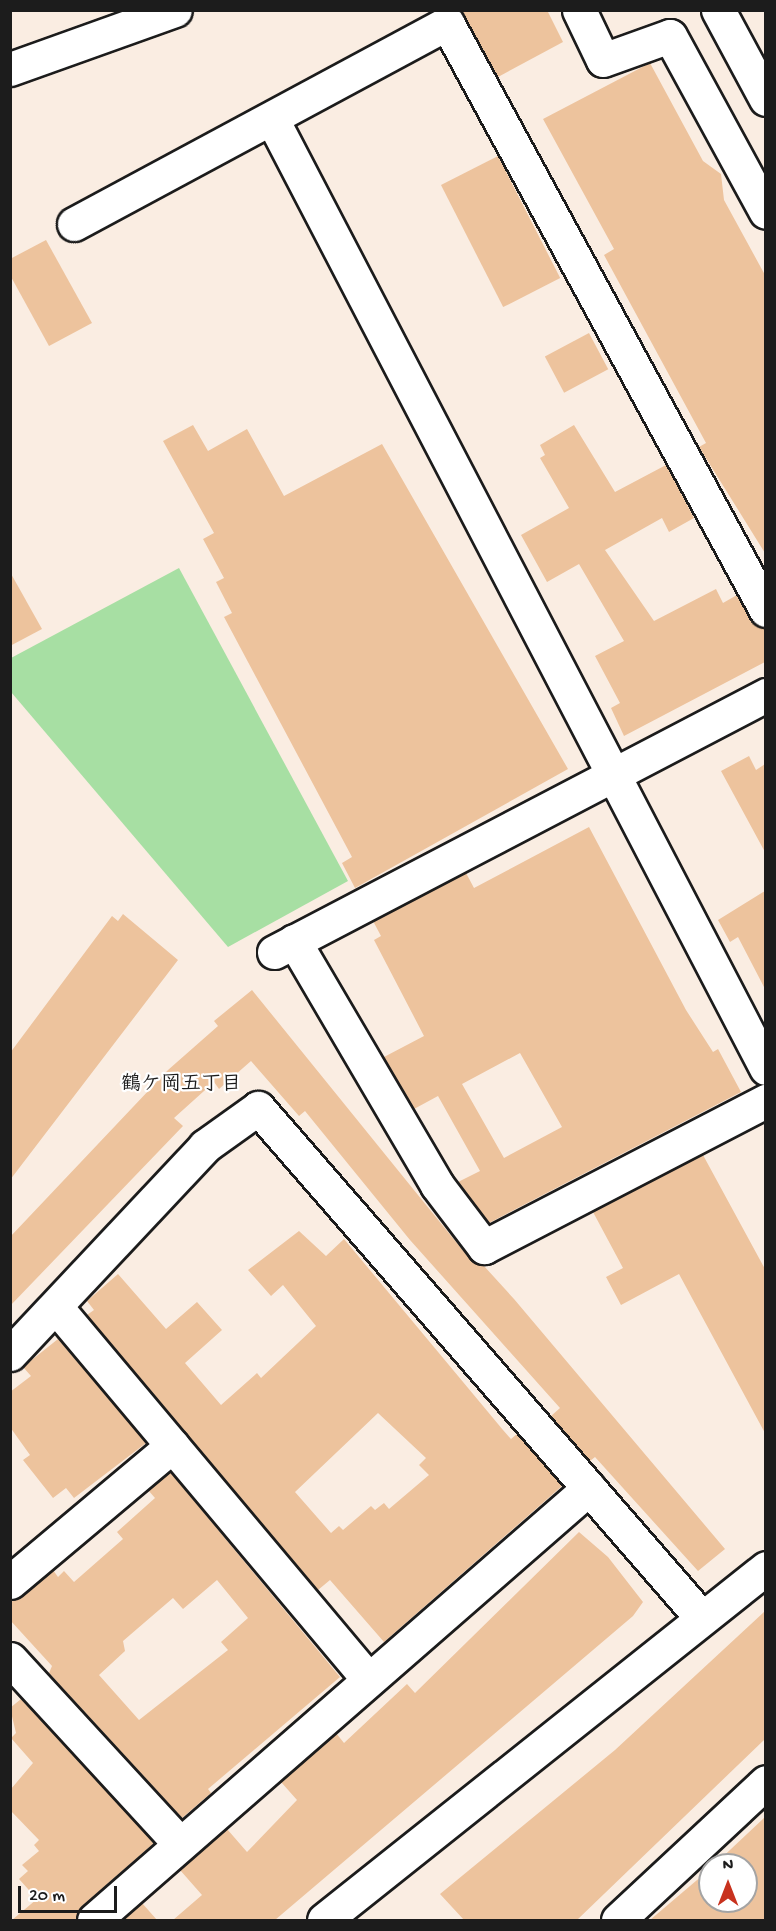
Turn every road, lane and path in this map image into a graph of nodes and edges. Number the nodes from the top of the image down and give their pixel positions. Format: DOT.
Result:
graph roads {
  1 [pos="175,10"];
  2 [pos="579,10"];
  3 [pos="721,12"];
  4 [pos="10,69"];
  5 [pos="765,99"];
  6 [pos="272,119"];
  7 [pos="765,212"];
  8 [pos="74,224"];
  9 [pos="765,610"];
  10 [pos="765,695"];
  11 [pos="612,780"];
  12 [pos="765,1068"];
  13 [pos="765,1101"];
  14 [pos="56,1307"];
  15 [pos="10,1354"];
  16 [pos="172,1446"];
  17 [pos="589,1488"];
  18 [pos="765,1568"];
  19 [pos="10,1582"];
  20 [pos="701,1617"];
  21 [pos="10,1659"];
  22 [pos="367,1677"];
  23 [pos="765,1782"];
  24 [pos="180,1844"];
  25 [pos="94,1920"];
  26 [pos="324,1920"];
  27 [pos="618,1920"];
  1 -- 4 [label="street"];
  2 -- 7 [label="street"];
  3 -- 5 [label="street"];
  6 -- 8 [label="street"];
  6 -- 9 [label="street"];
  6 -- 11 [label="street"];
  10 -- 11 [label="street"];
  11 -- 12 [label="street"];
  11 -- 13 [label="street"];
  14 -- 15 [label="street"];
  14 -- 16 [label="street"];
  14 -- 17 [label="street"];
  16 -- 19 [label="street"];
  16 -- 22 [label="street"];
  17 -- 20 [label="street"];
  17 -- 22 [label="street"];
  18 -- 20 [label="street"];
  20 -- 26 [label="street"];
  21 -- 24 [label="street"];
  22 -- 24 [label="street"];
  23 -- 27 [label="street"];
  24 -- 25 [label="street"];
}
